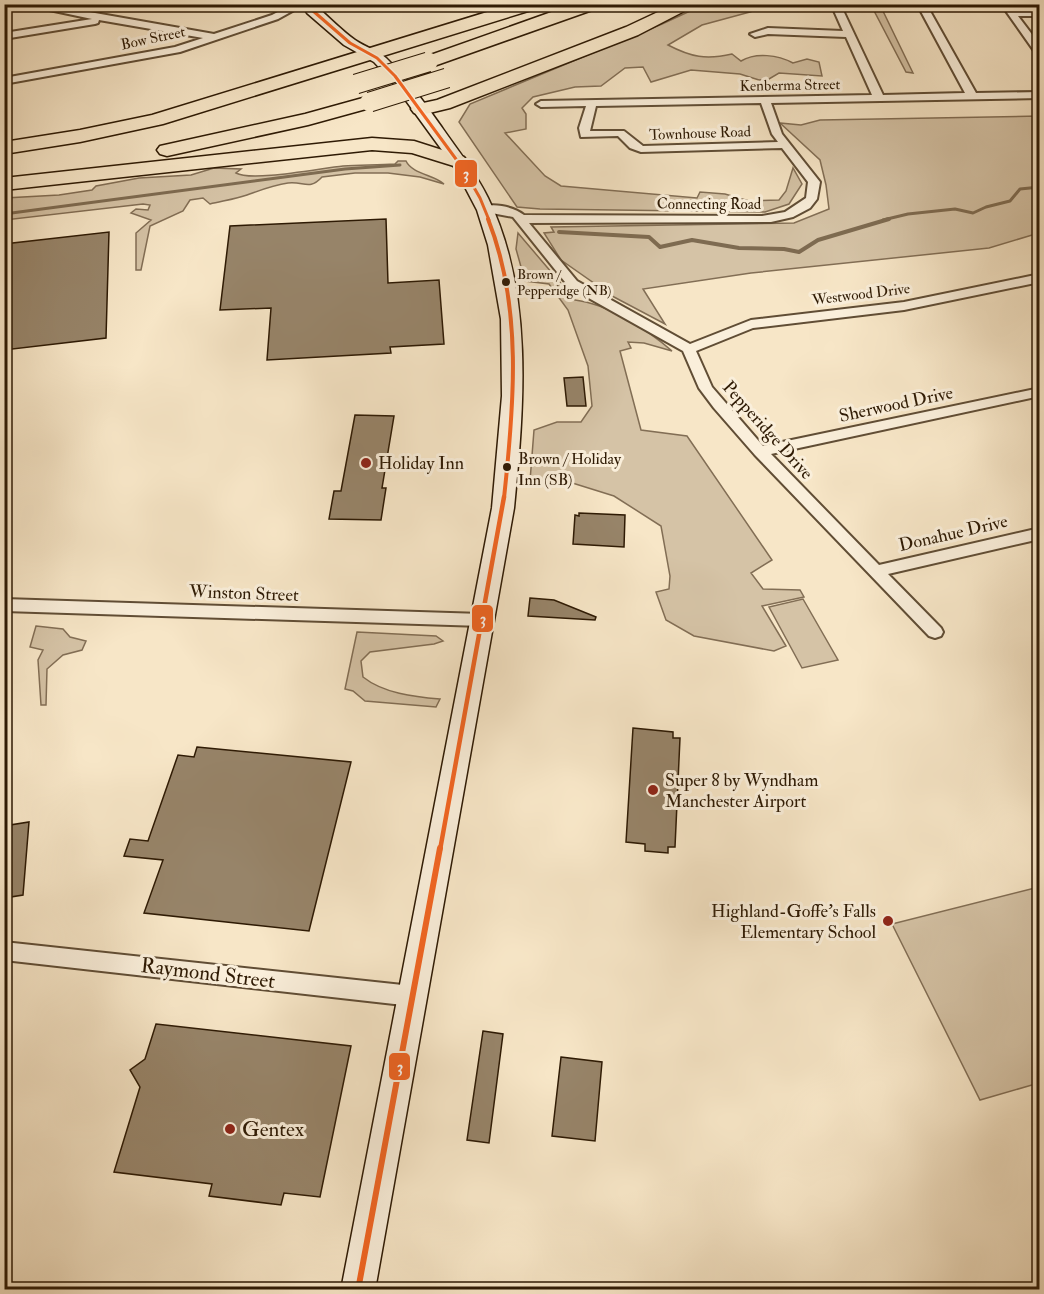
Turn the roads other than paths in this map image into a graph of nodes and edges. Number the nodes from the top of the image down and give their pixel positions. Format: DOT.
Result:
graph roads {
  1 [pos="25,4"];
  2 [pos="532,4"];
  3 [pos="592,4"];
  4 [pos="690,4"];
  5 [pos="835,4"];
  6 [pos="921,4"];
  7 [pos="305,6"];
  8 [pos="1008,9"];
  9 [pos="1040,13"];
  10 [pos="107,19"];
  11 [pos="755,34"];
  12 [pos="848,34"];
  13 [pos="4,36"];
  14 [pos="218,38"];
  15 [pos="1040,53"];
  16 [pos="373,54"];
  17 [pos="466,72"];
  18 [pos="4,81"];
  19 [pos="336,90"];
  20 [pos="1040,94"];
  21 [pos="972,96"];
  22 [pos="879,98"];
  23 [pos="765,100"];
  24 [pos="592,103"];
  25 [pos="541,104"];
  26 [pos="424,113"];
  27 [pos="238,114"];
  28 [pos="372,144"];
  29 [pos="785,145"];
  30 [pos="4,148"];
  31 [pos="4,155"];
  32 [pos="457,161"];
  33 [pos="4,176"];
  34 [pos="4,184"];
  35 [pos="485,209"];
  36 [pos="521,219"];
  37 [pos="1040,278"];
  38 [pos="689,349"];
  39 [pos="1040,392"];
  40 [pos="760,452"];
  41 [pos="1040,533"];
  42 [pos="876,571"];
  43 [pos="4,605"];
  44 [pos="482,620"];
  45 [pos="935,632"];
  46 [pos="4,951"];
  47 [pos="412,996"];
  48 [pos="358,1290"];
  1 -- 10 [label="street"];
  2 -- 16 [label="highway"];
  3 -- 19 [label="highway, bridge"];
  4 -- 26 [label="highway"];
  5 -- 12 [label="street"];
  6 -- 21 [label="street"];
  7 -- 14 [label="street, Bow Street"];
  7 -- 16 [label="main road"];
  8 -- 9 [label="street"];
  8 -- 15 [label="street"];
  10 -- 13 [label="street"];
  10 -- 14 [label="street"];
  11 -- 12 [label="street"];
  12 -- 22 [label="street"];
  14 -- 18 [label="street, Bow Street"];
  16 -- 26 [label="main road"];
  16 -- 30 [label="highway"];
  17 -- 33 [label="highway, bridge"];
  20 -- 21 [label="street, Kenberma Street"];
  21 -- 22 [label="street, Kenberma Street"];
  22 -- 23 [label="street, Kenberma Street"];
  23 -- 24 [label="street, Kenberma Street"];
  23 -- 29 [label="street, Connecting Road"];
  24 -- 25 [label="street, Kenberma Street"];
  24 -- 29 [label="street, Townhouse Road"];
  26 -- 28 [label="highway"];
  26 -- 32 [label="main road"];
  27 -- 31 [label="highway"];
  28 -- 32 [label="highway"];
  28 -- 34 [label="highway"];
  29 -- 36 [label="street, Connecting Road"];
  32 -- 35 [label="main road"];
  35 -- 36 [label="street"];
  35 -- 44 [label="main road"];
  36 -- 38 [label="street"];
  37 -- 38 [label="street, Westwood Drive"];
  38 -- 40 [label="street, Pepperidge Drive"];
  39 -- 40 [label="street, Sherwood Drive"];
  40 -- 42 [label="street, Pepperidge Drive"];
  41 -- 42 [label="street, Donahue Drive"];
  42 -- 45 [label="street, Pepperidge Drive"];
  43 -- 44 [label="street, Winston Street"];
  44 -- 47 [label="main road"];
  46 -- 47 [label="street, Raymond Street"];
  47 -- 48 [label="main road"];
}
